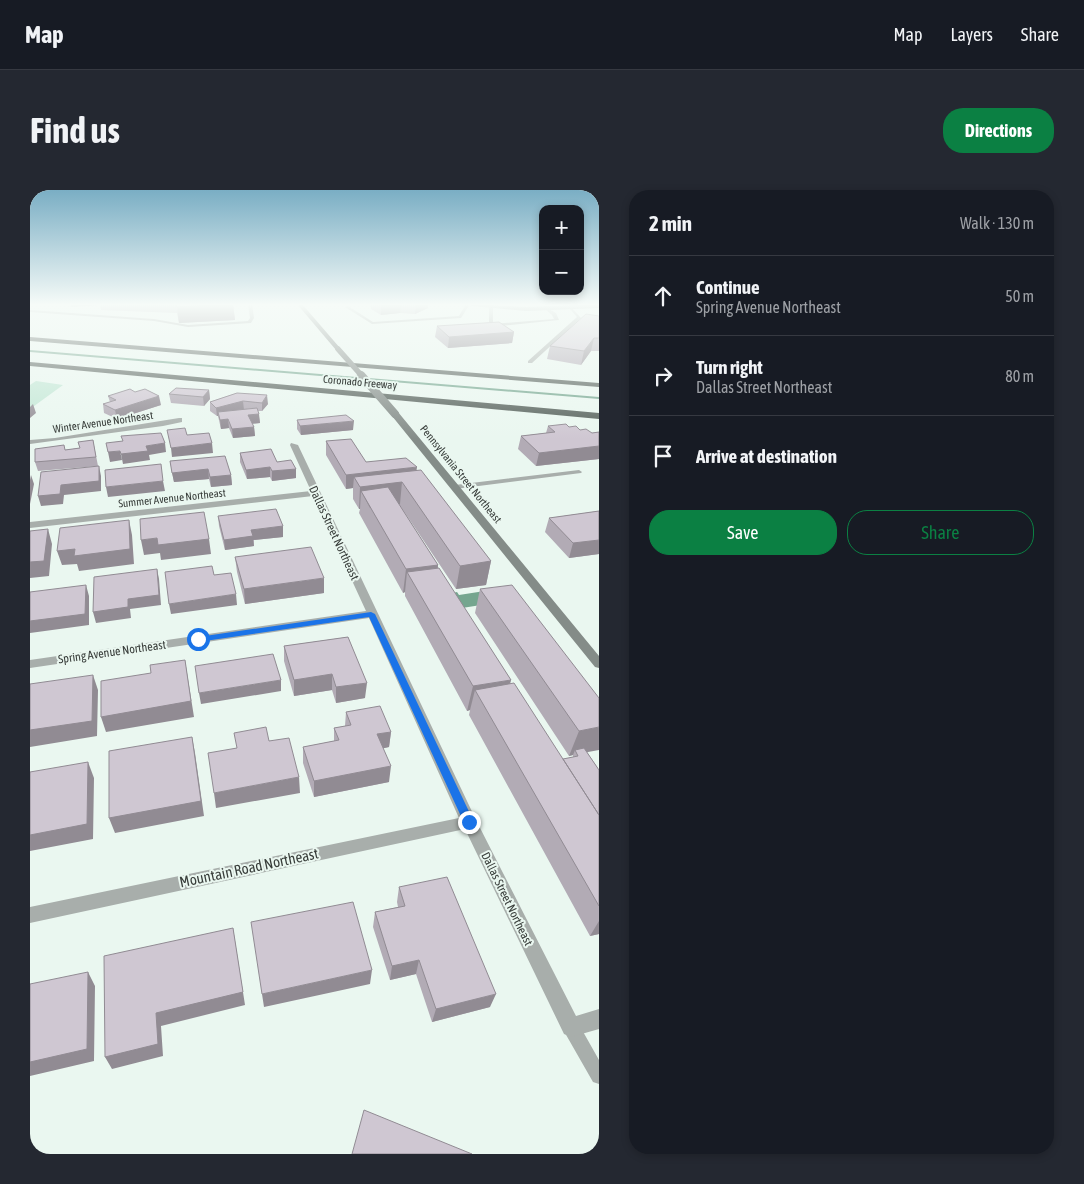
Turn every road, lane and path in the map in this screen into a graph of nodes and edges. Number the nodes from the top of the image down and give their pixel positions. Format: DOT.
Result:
graph roads {
  1 [pos="154,349"];
  2 [pos="337,349"];
  3 [pos="544,349"];
  4 [pos="530,362"];
  5 [pos="30,364"];
  6 [pos="599,385"];
  7 [pos="599,416"];
  8 [pos="179,420"];
  9 [pos="30,442"];
  10 [pos="294,445"];
  11 [pos="579,472"];
  12 [pos="455,487"];
  13 [pos="316,493"];
  14 [pos="30,524"];
  15 [pos="371,614"];
  16 [pos="30,664"];
  17 [pos="599,664"];
  18 [pos="469,822"];
  19 [pos="30,915"];
  20 [pos="599,1020"];
  21 [pos="571,1027"];
  22 [pos="599,1076"];
  1 -- 6 [label="highway, Coronado Freeway"];
  2 -- 12 [label="street, Pennsylvania Street Northeast, bridge"];
  3 -- 4 [label="lane"];
  5 -- 7 [label="highway, Coronado Freeway"];
  8 -- 9 [label="street, Winter Avenue Northeast"];
  10 -- 13 [label="street, Dallas Street Northeast"];
  11 -- 12 [label="lane"];
  12 -- 17 [label="street, Pennsylvania Street Northeast"];
  13 -- 14 [label="street, Summer Avenue Northeast"];
  13 -- 15 [label="street, Dallas Street Northeast"];
  15 -- 16 [label="street, Spring Avenue Northeast"];
  15 -- 18 [label="street, Dallas Street Northeast"];
  18 -- 19 [label="street, Mountain Road Northeast"];
  18 -- 21 [label="street, Dallas Street Northeast"];
  20 -- 21 [label="street"];
  21 -- 22 [label="lane"];
}
